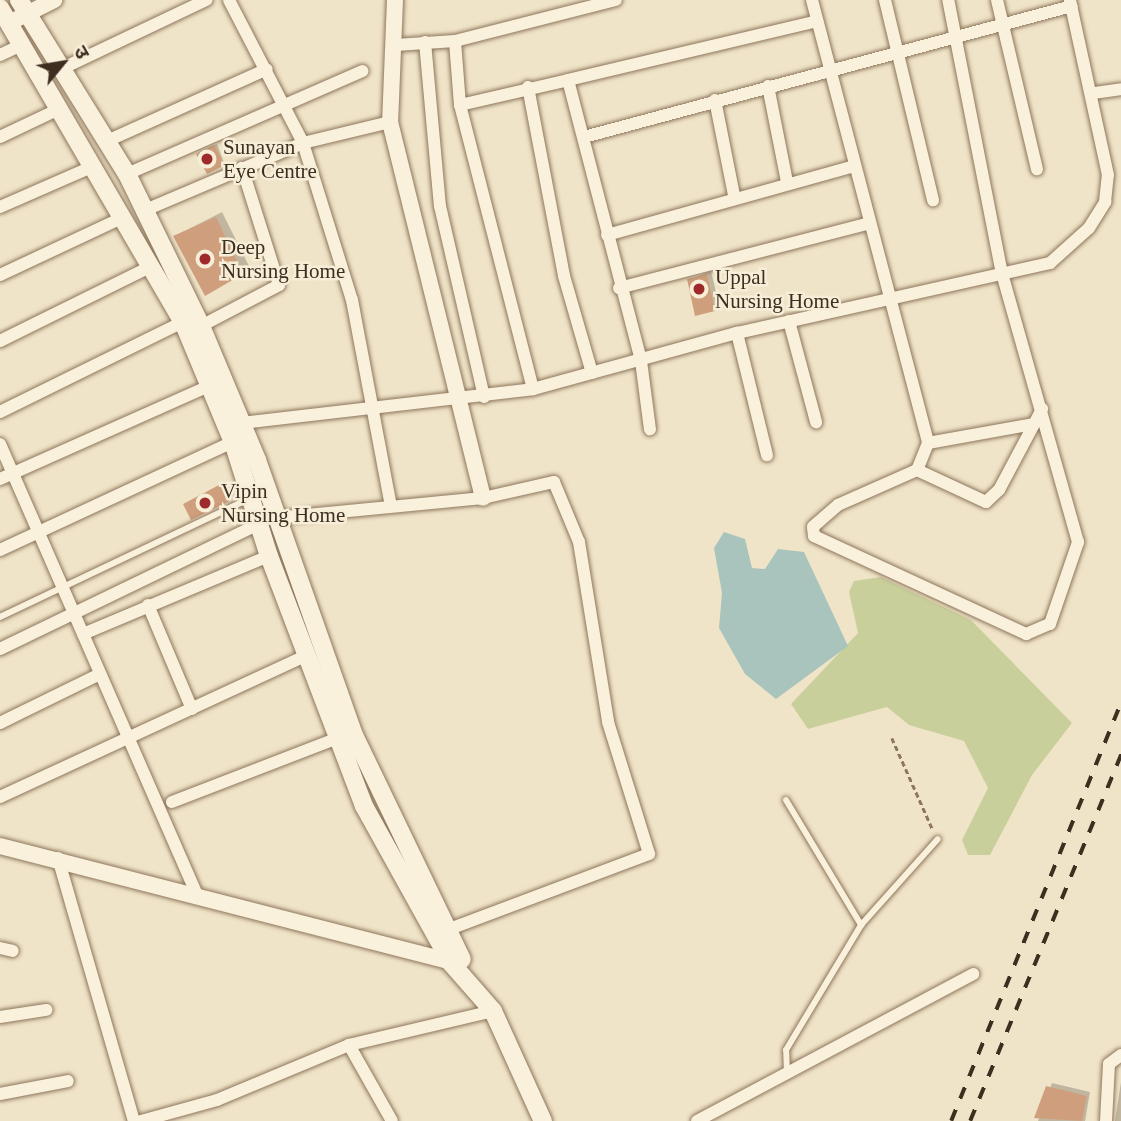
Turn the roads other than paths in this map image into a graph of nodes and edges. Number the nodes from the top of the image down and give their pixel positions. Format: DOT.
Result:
graph roads {
  1 [pos="54,0"];
  2 [pos="206,0"];
  3 [pos="229,0"];
  4 [pos="395,0"];
  5 [pos="615,0"];
  6 [pos="812,0"];
  7 [pos="884,0"];
  8 [pos="948,0"];
  9 [pos="997,0"];
  10 [pos="1071,3"];
  11 [pos="22,6"];
  12 [pos="3,19"];
  13 [pos="817,21"];
  14 [pos="1003,24"];
  15 [pos="956,36"];
  16 [pos="455,41"];
  17 [pos="425,42"];
  18 [pos="21,45"];
  19 [pos="396,45"];
  20 [pos="897,51"];
  21 [pos="0,55"];
  22 [pos="61,69"];
  23 [pos="267,69"];
  24 [pos="832,69"];
  25 [pos="363,71"];
  26 [pos="568,80"];
  27 [pos="768,86"];
  28 [pos="528,87"];
  29 [pos="1121,89"];
  30 [pos="1094,93"];
  31 [pos="715,100"];
  32 [pos="284,102"];
  33 [pos="460,105"];
  34 [pos="59,109"];
  35 [pos="390,122"];
  36 [pos="0,137"];
  37 [pos="584,137"];
  38 [pos="107,141"];
  39 [pos="303,143"];
  40 [pos="93,166"];
  41 [pos="854,166"];
  42 [pos="242,168"];
  43 [pos="1037,169"];
  44 [pos="127,174"];
  45 [pos="787,182"];
  46 [pos="734,195"];
  47 [pos="933,200"];
  48 [pos="0,207"];
  49 [pos="143,211"];
  50 [pos="124,217"];
  51 [pos="866,224"];
  52 [pos="607,235"];
  53 [pos="152,266"];
  54 [pos="1002,274"];
  55 [pos="0,275"];
  56 [pos="619,288"];
  57 [pos="887,300"];
  58 [pos="789,321"];
  59 [pos="183,322"];
  60 [pos="201,326"];
  61 [pos="737,333"];
  62 [pos="0,341"];
  63 [pos="641,361"];
  64 [pos="592,373"];
  65 [pos="209,386"];
  66 [pos="533,388"];
  67 [pos="484,397"];
  68 [pos="457,402"];
  69 [pos="371,409"];
  70 [pos="1042,409"];
  71 [pos="0,412"];
  72 [pos="816,422"];
  73 [pos="240,423"];
  74 [pos="1034,424"];
  75 [pos="650,429"];
  76 [pos="233,442"];
  77 [pos="928,443"];
  78 [pos="0,444"];
  79 [pos="767,455"];
  80 [pos="917,470"];
  81 [pos="5,477"];
  82 [pos="483,498"];
  83 [pos="250,499"];
  84 [pos="391,506"];
  85 [pos="268,521"];
  86 [pos="35,532"];
  87 [pos="0,550"];
  88 [pos="269,556"];
  89 [pos="61,589"];
  90 [pos="148,605"];
  91 [pos="74,614"];
  92 [pos="0,617"];
  93 [pos="83,634"];
  94 [pos="0,649"];
  95 [pos="309,654"];
  96 [pos="100,674"];
  97 [pos="192,709"];
  98 [pos="0,723"];
  99 [pos="335,739"];
  100 [pos="128,741"];
  101 [pos="0,797"];
  102 [pos="786,800"];
  103 [pos="172,802"];
  104 [pos="938,839"];
  105 [pos="0,846"];
  106 [pos="58,858"];
  107 [pos="196,893"];
  108 [pos="861,925"];
  109 [pos="447,930"];
  110 [pos="458,964"];
  111 [pos="973,974"];
  112 [pos="46,1010"];
  113 [pos="493,1011"];
  114 [pos="0,1017"];
  115 [pos="349,1045"];
  116 [pos="1121,1055"];
  117 [pos="788,1076"];
  118 [pos="68,1082"];
  119 [pos="0,1094"];
  120 [pos="134,1121"];
  121 [pos="141,1121"];
  122 [pos="392,1121"];
  123 [pos="543,1121"];
  124 [pos="697,1121"];
  125 [pos="1106,1121"];
  1 -- 11 [label="street"];
  2 -- 22 [label="street"];
  3 -- 23 [label="street"];
  4 -- 19 [label="street"];
  5 -- 16 [label="street"];
  6 -- 13 [label="street"];
  7 -- 20 [label="street"];
  8 -- 15 [label="street"];
  9 -- 14 [label="street"];
  10 -- 14 [label="street"];
  10 -- 30 [label="street"];
  11 -- 12 [label="street"];
  11 -- 22 [label="main road"];
  12 -- 18 [label="main road"];
  13 -- 24 [label="street"];
  13 -- 26 [label="street"];
  14 -- 15 [label="street"];
  14 -- 43 [label="street"];
  15 -- 20 [label="street"];
  15 -- 54 [label="street"];
  16 -- 17 [label="street"];
  16 -- 33 [label="street"];
  17 -- 19 [label="street"];
  17 -- 67 [label="street"];
  18 -- 21 [label="street"];
  18 -- 34 [label="main road"];
  19 -- 35 [label="street"];
  20 -- 24 [label="street"];
  20 -- 47 [label="street"];
  22 -- 38 [label="main road"];
  23 -- 32 [label="street"];
  23 -- 38 [label="street"];
  24 -- 27 [label="street"];
  24 -- 41 [label="street"];
  25 -- 32 [label="street"];
  26 -- 28 [label="street"];
  26 -- 37 [label="street"];
  27 -- 31 [label="street"];
  27 -- 45 [label="street"];
  28 -- 33 [label="street"];
  28 -- 64 [label="street"];
  29 -- 30 [label="street"];
  30 -- 54 [label="street"];
  31 -- 37 [label="street"];
  31 -- 46 [label="street"];
  32 -- 39 [label="street"];
  32 -- 44 [label="street"];
  33 -- 66 [label="street"];
  34 -- 36 [label="street"];
  34 -- 40 [label="main road"];
  35 -- 39 [label="street"];
  35 -- 68 [label="street"];
  37 -- 52 [label="street"];
  38 -- 44 [label="main road"];
  39 -- 42 [label="street"];
  39 -- 69 [label="street"];
  40 -- 48 [label="street"];
  40 -- 50 [label="main road"];
  41 -- 45 [label="street"];
  41 -- 51 [label="street"];
  42 -- 49 [label="street"];
  42 -- 60 [label="street"];
  44 -- 49 [label="main road"];
  45 -- 46 [label="street"];
  46 -- 52 [label="street"];
  49 -- 60 [label="main road"];
  50 -- 53 [label="main road"];
  50 -- 55 [label="street"];
  51 -- 56 [label="street"];
  51 -- 57 [label="street"];
  52 -- 56 [label="street"];
  53 -- 59 [label="main road"];
  53 -- 62 [label="street"];
  54 -- 57 [label="street"];
  54 -- 70 [label="street"];
  56 -- 63 [label="street"];
  57 -- 58 [label="street"];
  57 -- 77 [label="street"];
  58 -- 61 [label="street"];
  58 -- 72 [label="street"];
  59 -- 65 [label="main road"];
  59 -- 71 [label="street"];
  60 -- 73 [label="main road"];
  61 -- 63 [label="street"];
  61 -- 79 [label="street"];
  63 -- 64 [label="street"];
  63 -- 75 [label="street"];
  64 -- 66 [label="street"];
  65 -- 76 [label="main road"];
  65 -- 81 [label="street"];
  66 -- 67 [label="street"];
  67 -- 68 [label="street"];
  68 -- 69 [label="street"];
  68 -- 82 [label="street"];
  69 -- 73 [label="street"];
  69 -- 84 [label="street"];
  70 -- 74 [label="street"];
  70 -- 80 [label="street"];
  73 -- 85 [label="main road"];
  74 -- 77 [label="street"];
  74 -- 80 [label="street"];
  76 -- 83 [label="main road"];
  76 -- 86 [label="street"];
  77 -- 80 [label="street"];
  78 -- 81 [label="street"];
  81 -- 86 [label="street"];
  82 -- 84 [label="street"];
  82 -- 109 [label="street"];
  83 -- 85 [label="main road"];
  83 -- 89 [label="lane"];
  84 -- 85 [label="street"];
  85 -- 88 [label="main road"];
  85 -- 91 [label="street"];
  85 -- 109 [label="main road"];
  86 -- 87 [label="street"];
  86 -- 89 [label="street"];
  88 -- 90 [label="street"];
  88 -- 95 [label="main road"];
  89 -- 91 [label="street"];
  89 -- 92 [label="lane"];
  90 -- 93 [label="street"];
  90 -- 97 [label="street"];
  91 -- 93 [label="street"];
  91 -- 94 [label="street"];
  93 -- 96 [label="street"];
  95 -- 97 [label="street"];
  95 -- 99 [label="main road"];
  96 -- 98 [label="street"];
  96 -- 100 [label="street"];
  97 -- 100 [label="street"];
  99 -- 103 [label="street"];
  99 -- 110 [label="main road"];
  100 -- 101 [label="street"];
  100 -- 107 [label="street"];
  102 -- 108 [label="lane"];
  104 -- 108 [label="lane"];
  105 -- 106 [label="street"];
  106 -- 107 [label="street"];
  106 -- 120 [label="street"];
  107 -- 110 [label="street"];
  108 -- 117 [label="lane"];
  109 -- 110 [label="main road"];
  110 -- 113 [label="main road"];
  111 -- 117 [label="street"];
  112 -- 114 [label="street"];
  113 -- 115 [label="street"];
  113 -- 123 [label="main road"];
  115 -- 121 [label="street"];
  115 -- 122 [label="street"];
  116 -- 125 [label="street"];
  117 -- 124 [label="street"];
  118 -- 119 [label="street"];
}
